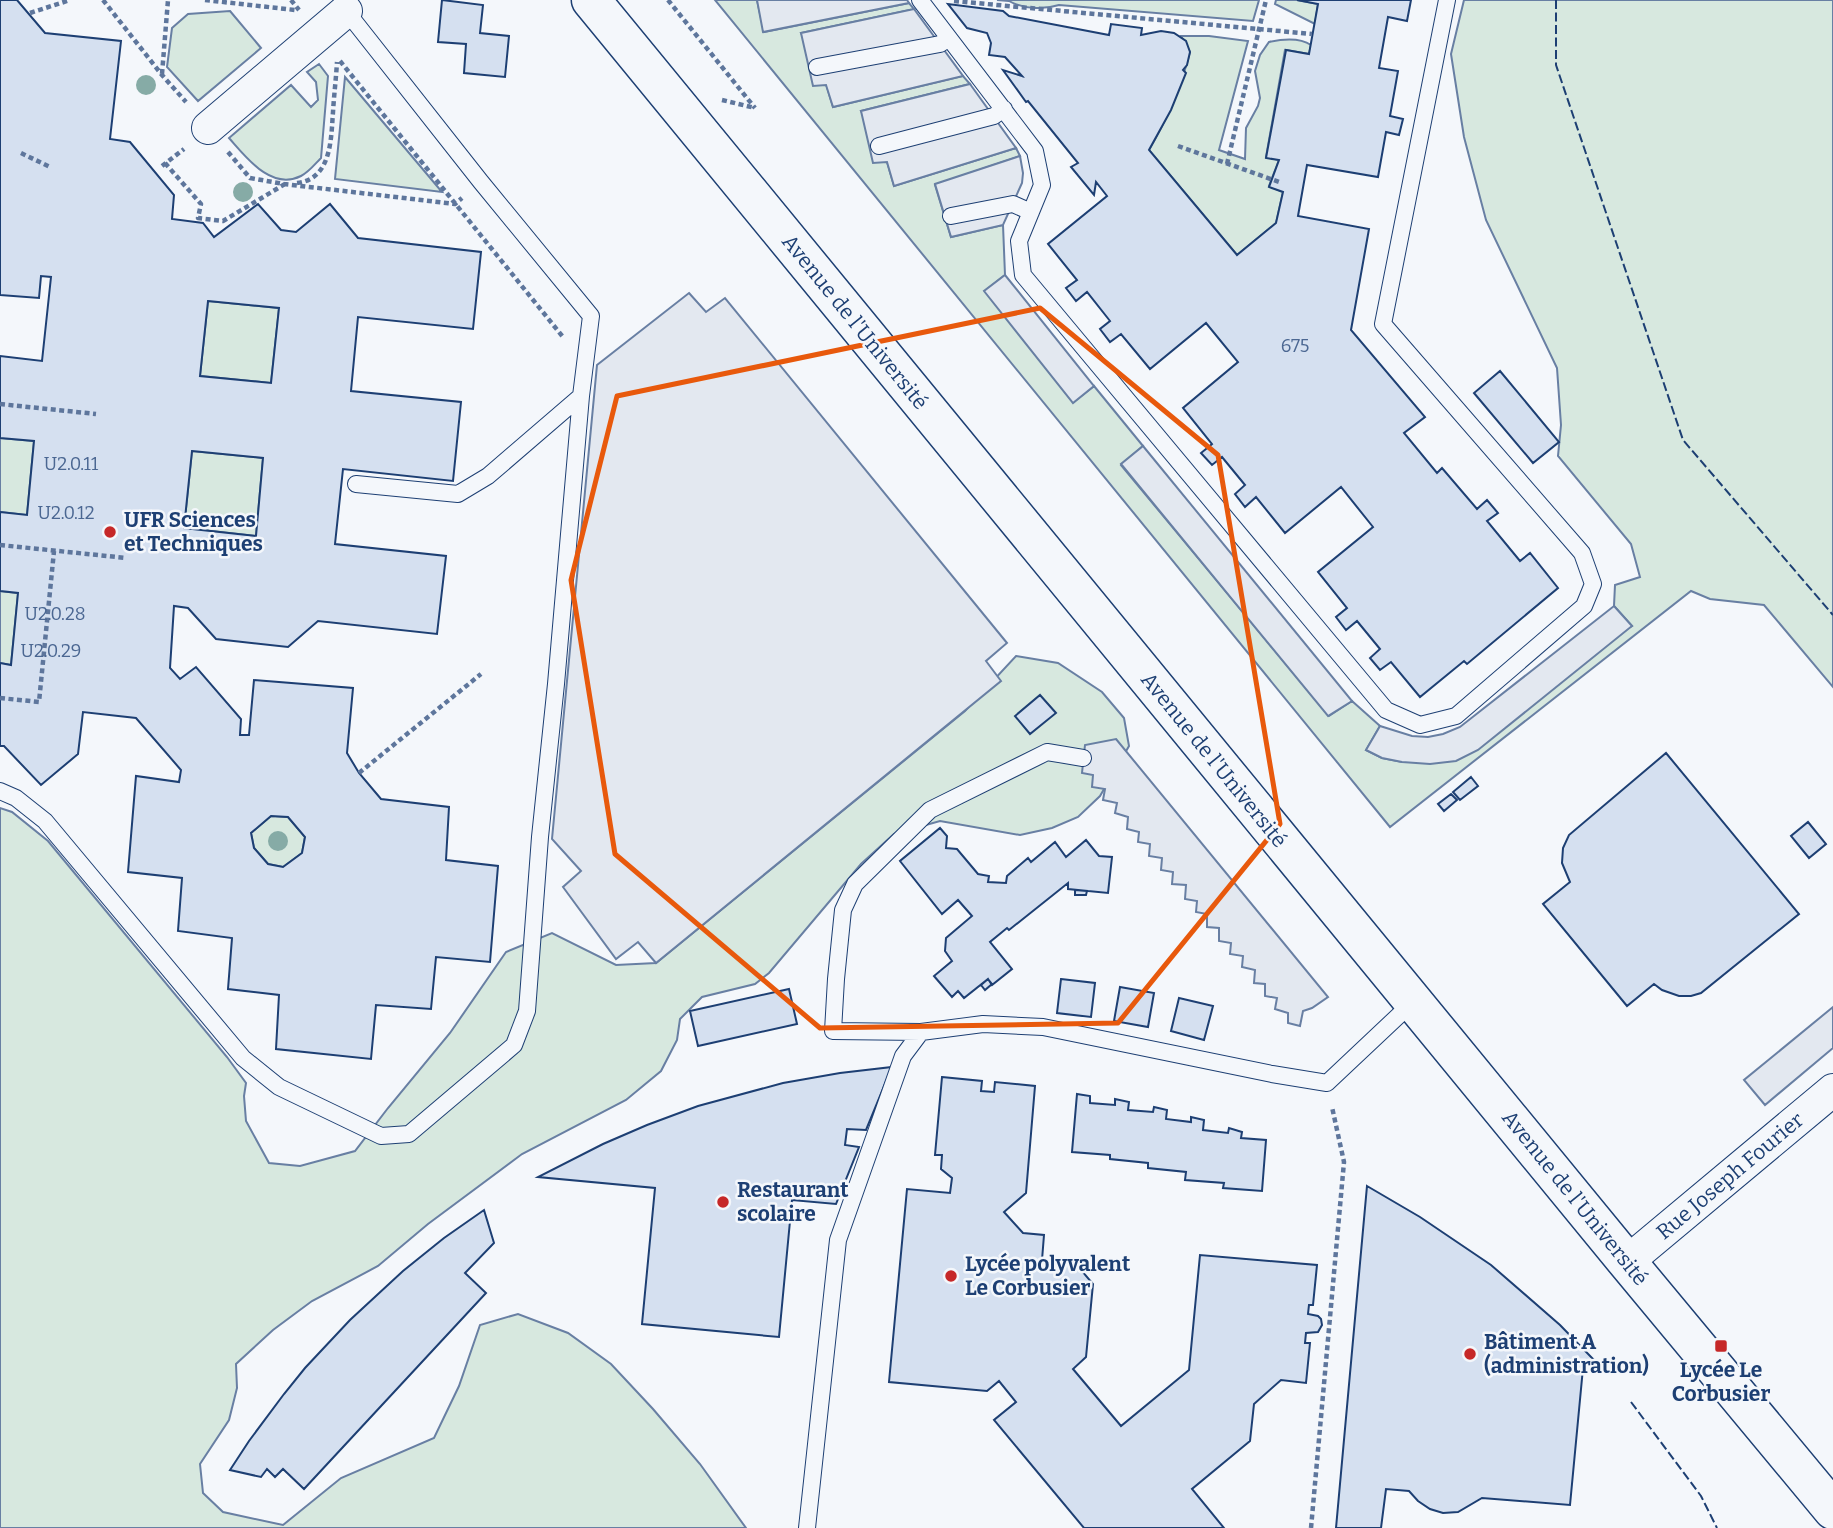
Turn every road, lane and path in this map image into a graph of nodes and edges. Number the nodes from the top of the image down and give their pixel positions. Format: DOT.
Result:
graph roads {
  1 [pos="70,0"];
  2 [pos="103,0"];
  3 [pos="168,0"];
  4 [pos="205,0"];
  5 [pos="291,0"];
  6 [pos="668,0"];
  7 [pos="920,0"];
  8 [pos="949,0"];
  9 [pos="1266,0"];
  10 [pos="1447,0"];
  11 [pos="596,3"];
  12 [pos="348,4"];
  13 [pos="30,13"];
  14 [pos="309,22"];
  15 [pos="1258,29"];
  16 [pos="1312,34"];
  17 [pos="949,38"];
  18 [pos="817,67"];
  19 [pos="755,108"];
  20 [pos="1004,109"];
  21 [pos="208,128"];
  22 [pos="879,146"];
  23 [pos="1178,146"];
  24 [pos="183,150"];
  25 [pos="21,153"];
  26 [pos="1227,164"];
  27 [pos="50,167"];
  28 [pos="250,178"];
  29 [pos="1282,183"];
  30 [pos="284,184"];
  31 [pos="455,204"];
  32 [pos="1031,212"];
  33 [pos="951,216"];
  34 [pos="566,342"];
  35 [pos="581,396"];
  36 [pos="0,404"];
  37 [pos="96,414"];
  38 [pos="356,484"];
  39 [pos="0,545"];
  40 [pos="54,551"];
  41 [pos="126,558"];
  42 [pos="481,674"];
  43 [pos="0,698"];
  44 [pos="1083,758"];
  45 [pos="359,773"];
  46 [pos="0,791"];
  47 [pos="1413,1002"];
  48 [pos="921,1032"];
  49 [pos="1327,1083"];
  50 [pos="1833,1090"];
  51 [pos="1627,1262"];
  52 [pos="1833,1510"];
  53 [pos="807,1528"];
  54 [pos="1311,1528"];
  1 -- 13 [label="path"];
  2 -- 3 [label="path"];
  4 -- 14 [label="path"];
  5 -- 14 [label="path"];
  6 -- 19 [label="path"];
  7 -- 17 [label="lane"];
  8 -- 15 [label="path"];
  9 -- 15 [label="path"];
  10 -- 32 [label="lane"];
  11 -- 47 [label="street, Avenue de l'Université"];
  12 -- 14 [label="street"];
  12 -- 35 [label="lane"];
  14 -- 21 [label="street"];
  15 -- 16 [label="path"];
  15 -- 26 [label="path"];
  17 -- 18 [label="lane"];
  17 -- 20 [label="lane"];
  20 -- 22 [label="lane"];
  20 -- 32 [label="lane"];
  23 -- 26 [label="path"];
  24 -- 30 [label="path"];
  25 -- 27 [label="path"];
  26 -- 29 [label="path"];
  28 -- 30 [label="path"];
  30 -- 31 [label="path"];
  30 -- 31 [label="path"];
  31 -- 34 [label="path"];
  32 -- 33 [label="lane"];
  35 -- 38 [label="lane"];
  35 -- 46 [label="lane"];
  36 -- 37 [label="path"];
  39 -- 40 [label="path"];
  40 -- 41 [label="path"];
  40 -- 43 [label="path"];
  42 -- 45 [label="path"];
  44 -- 48 [label="lane"];
  47 -- 49 [label="lane"];
  47 -- 51 [label="street, Avenue de l'Université"];
  48 -- 49 [label="lane"];
  48 -- 53 [label="lane"];
  49 -- 54 [label="path"];
  50 -- 51 [label="street, Rue Joseph Fourier"];
  51 -- 52 [label="street, Avenue de l'Université"];
}
